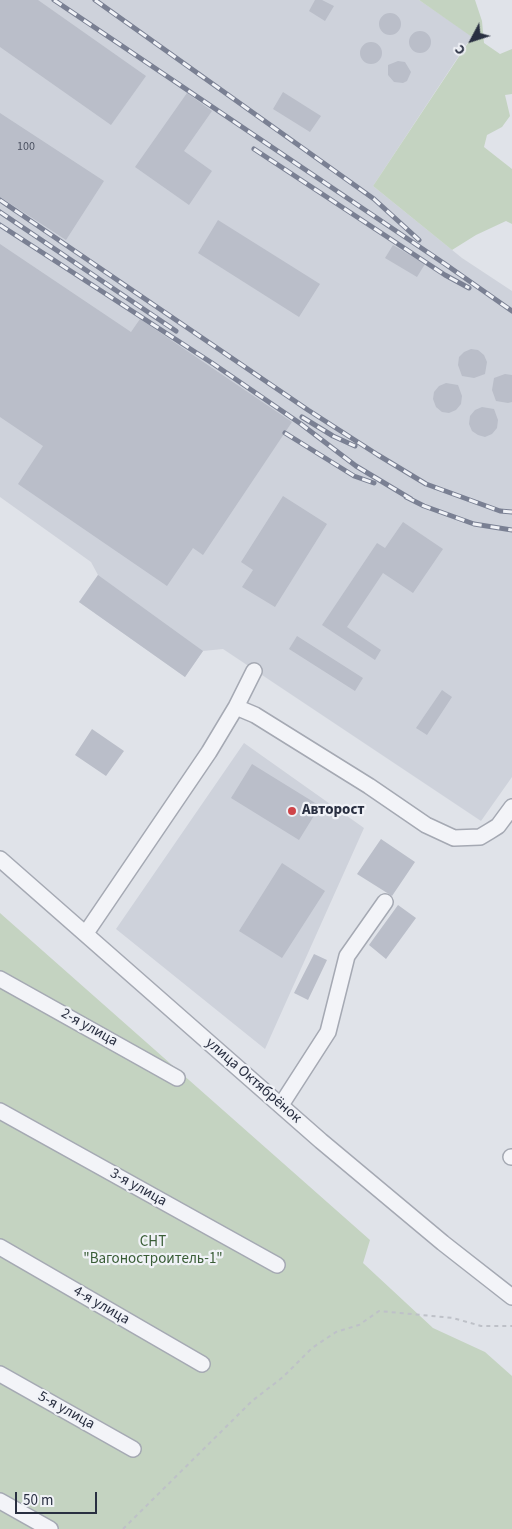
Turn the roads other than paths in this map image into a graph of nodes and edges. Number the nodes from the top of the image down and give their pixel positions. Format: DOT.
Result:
graph roads {
  1 [pos="254,670"];
  2 [pos="236,707"];
  3 [pos="512,806"];
  4 [pos="0,859"];
  5 [pos="385,902"];
  6 [pos="86,933"];
  7 [pos="0,979"];
  8 [pos="178,1078"];
  9 [pos="281,1105"];
  10 [pos="0,1111"];
  11 [pos="0,1247"];
  12 [pos="277,1265"];
  13 [pos="512,1297"];
  14 [pos="202,1364"];
  15 [pos="0,1374"];
  16 [pos="133,1449"];
  17 [pos="0,1501"];
  18 [pos="50,1529"];
  1 -- 2 [label="street"];
  2 -- 3 [label="street"];
  2 -- 6 [label="street"];
  4 -- 6 [label="street, улица Октябрёнок"];
  5 -- 9 [label="street"];
  6 -- 9 [label="street, улица Октябрёнок"];
  7 -- 8 [label="street, 2-я улица"];
  9 -- 13 [label="street, улица Октябрёнок"];
  10 -- 12 [label="street, 3-я улица"];
  11 -- 14 [label="street, 4-я улица"];
  15 -- 16 [label="street, 5-я улица"];
  17 -- 18 [label="street"];
}
